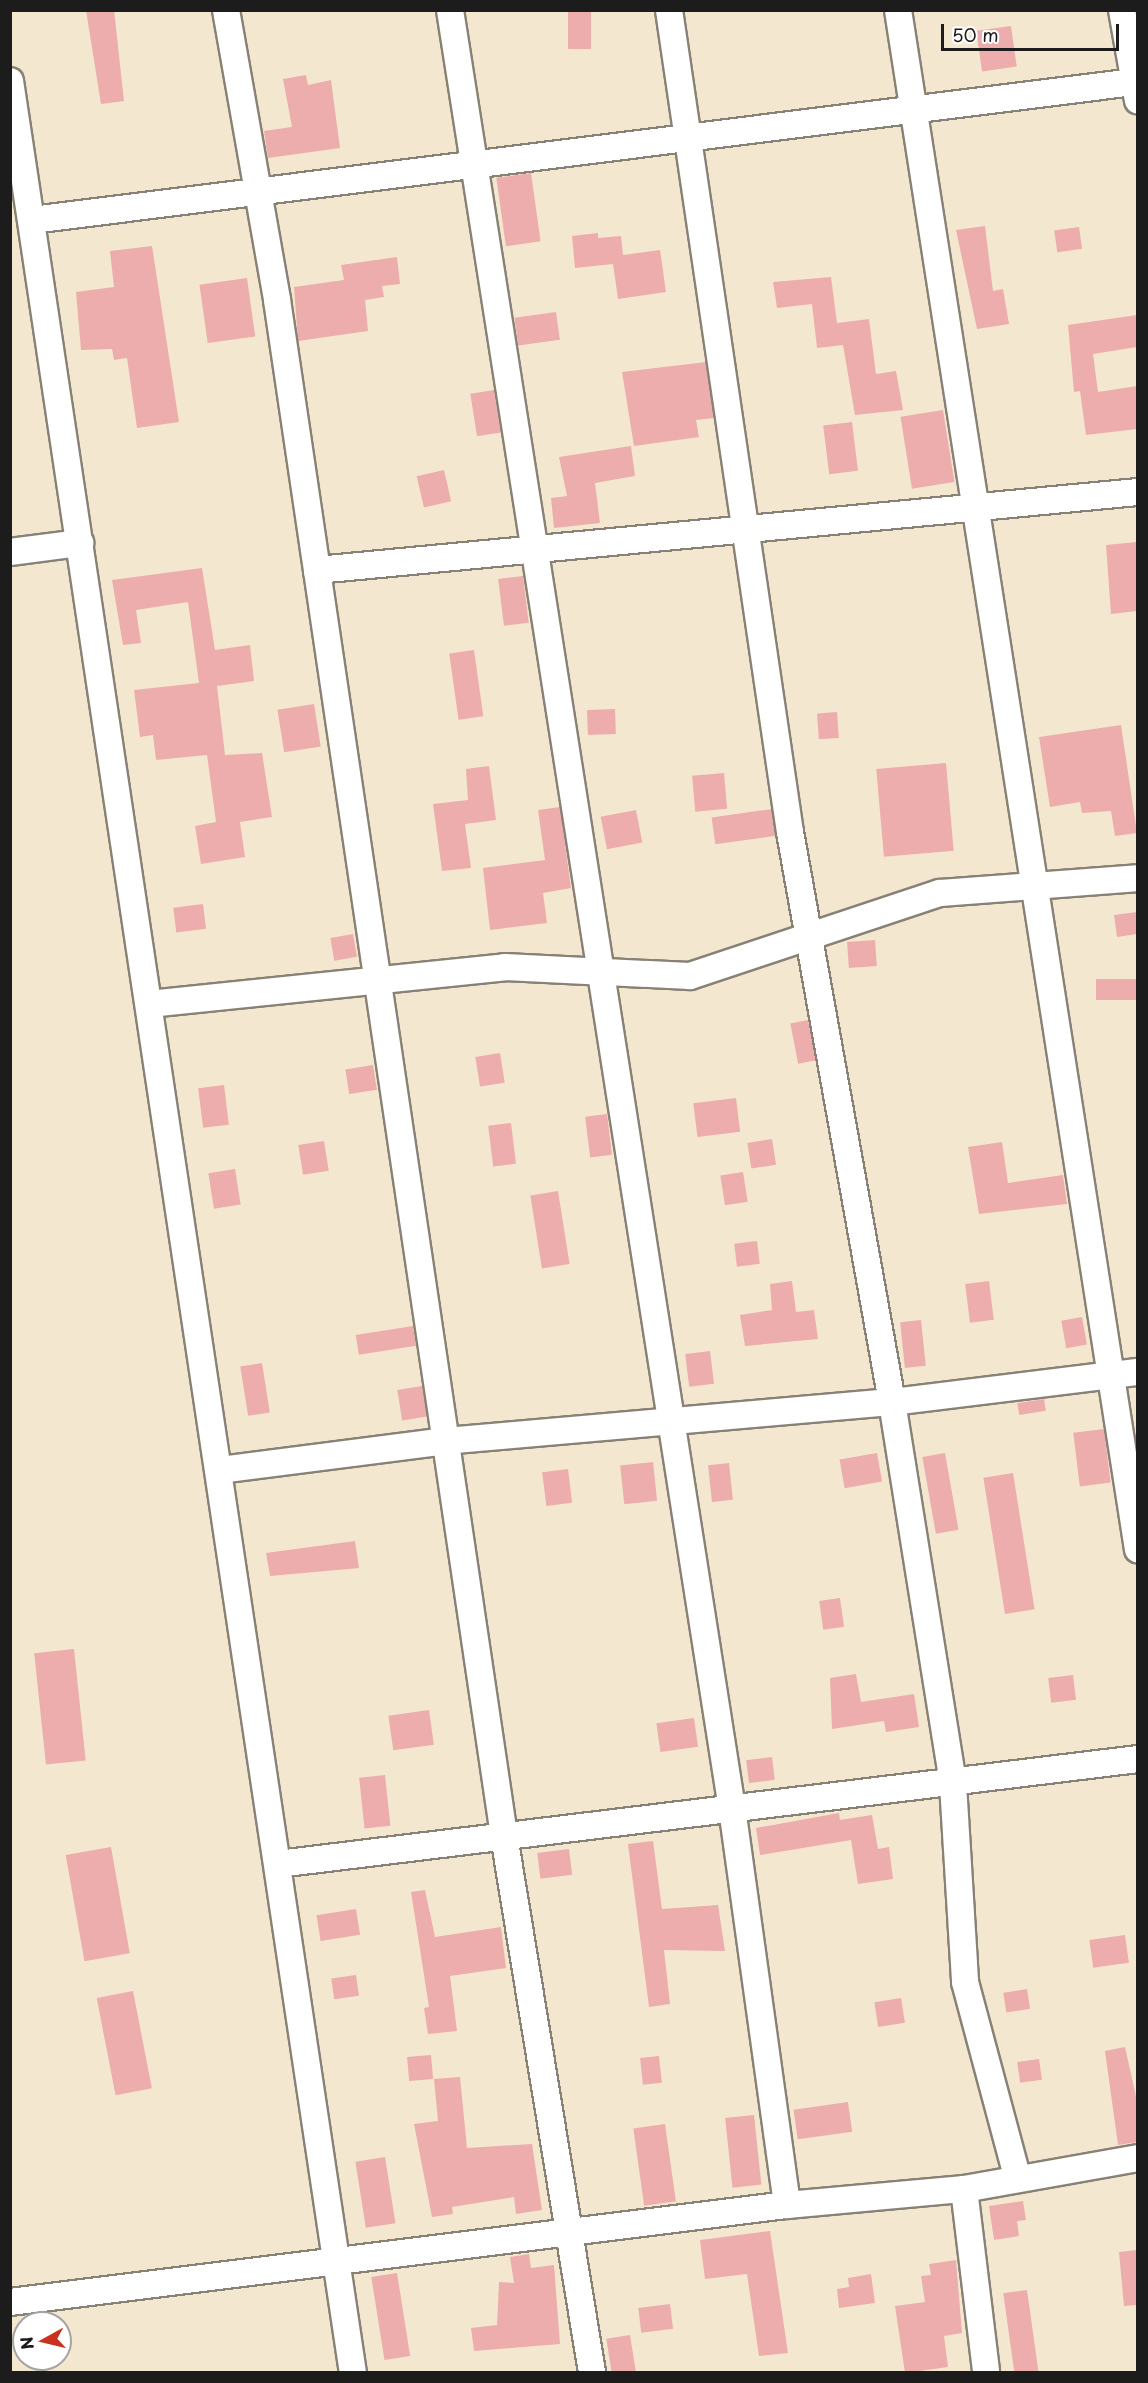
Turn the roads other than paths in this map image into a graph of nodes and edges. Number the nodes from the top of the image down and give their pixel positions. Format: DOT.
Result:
graph roads {
  1 [pos="226,10"];
  2 [pos="450,10"];
  3 [pos="669,10"];
  4 [pos="898,10"];
  5 [pos="1122,10"];
  6 [pos="10,81"];
  7 [pos="1136,92"];
  8 [pos="914,110"];
  9 [pos="688,138"];
  10 [pos="474,165"];
  11 [pos="258,192"];
  12 [pos="32,220"];
  13 [pos="1137,492"];
  14 [pos="976,511"];
  15 [pos="745,531"];
  16 [pos="80,543"];
  17 [pos="532,550"];
  18 [pos="10,552"];
  19 [pos="317,570"];
  20 [pos="1137,878"];
  21 [pos="1035,882"];
  22 [pos="811,935"];
  23 [pos="600,971"];
  24 [pos="377,977"];
  25 [pos="149,1004"];
  26 [pos="1137,1372"];
  27 [pos="1111,1375"];
  28 [pos="892,1402"];
  29 [pos="670,1420"];
  30 [pos="445,1441"];
  31 [pos="220,1470"];
  32 [pos="1137,1549"];
  33 [pos="1137,1759"];
  34 [pos="953,1784"];
  35 [pos="732,1808"];
  36 [pos="504,1836"];
  37 [pos="279,1863"];
  38 [pos="1137,2158"];
  39 [pos="1017,2176"];
  40 [pos="964,2188"];
  41 [pos="787,2205"];
  42 [pos="573,2232"];
  43 [pos="335,2261"];
  44 [pos="10,2302"];
  45 [pos="353,2373"];
  46 [pos="592,2373"];
  47 [pos="986,2373"];
  1 -- 11 [label="street"];
  2 -- 10 [label="street"];
  3 -- 9 [label="street"];
  4 -- 8 [label="street"];
  5 -- 7 [label="street"];
  6 -- 12 [label="street"];
  7 -- 8 [label="street"];
  8 -- 9 [label="street"];
  8 -- 14 [label="street"];
  9 -- 10 [label="street"];
  9 -- 15 [label="street"];
  10 -- 11 [label="street"];
  10 -- 17 [label="street"];
  11 -- 12 [label="street"];
  11 -- 19 [label="street"];
  12 -- 16 [label="street"];
  13 -- 14 [label="street"];
  14 -- 15 [label="street"];
  14 -- 21 [label="street"];
  15 -- 17 [label="street"];
  15 -- 22 [label="street"];
  16 -- 18 [label="street"];
  16 -- 25 [label="street"];
  17 -- 19 [label="street"];
  17 -- 23 [label="street"];
  19 -- 24 [label="street"];
  20 -- 21 [label="street"];
  21 -- 22 [label="street"];
  21 -- 27 [label="street"];
  22 -- 23 [label="street"];
  22 -- 28 [label="street"];
  23 -- 24 [label="street"];
  23 -- 29 [label="street"];
  24 -- 25 [label="street"];
  24 -- 30 [label="street"];
  25 -- 31 [label="street"];
  26 -- 27 [label="street"];
  27 -- 28 [label="street"];
  27 -- 32 [label="street"];
  28 -- 29 [label="street"];
  28 -- 34 [label="street"];
  29 -- 30 [label="street"];
  29 -- 35 [label="street"];
  30 -- 31 [label="street"];
  30 -- 36 [label="street"];
  31 -- 37 [label="street"];
  33 -- 34 [label="street"];
  34 -- 35 [label="street"];
  34 -- 39 [label="street"];
  35 -- 36 [label="street"];
  35 -- 41 [label="street"];
  36 -- 37 [label="street"];
  36 -- 42 [label="street"];
  37 -- 43 [label="street"];
  38 -- 39 [label="street"];
  39 -- 40 [label="street"];
  40 -- 41 [label="street"];
  40 -- 47 [label="street"];
  41 -- 42 [label="street"];
  42 -- 43 [label="street"];
  42 -- 46 [label="street"];
  43 -- 44 [label="street"];
  43 -- 45 [label="street"];
}
